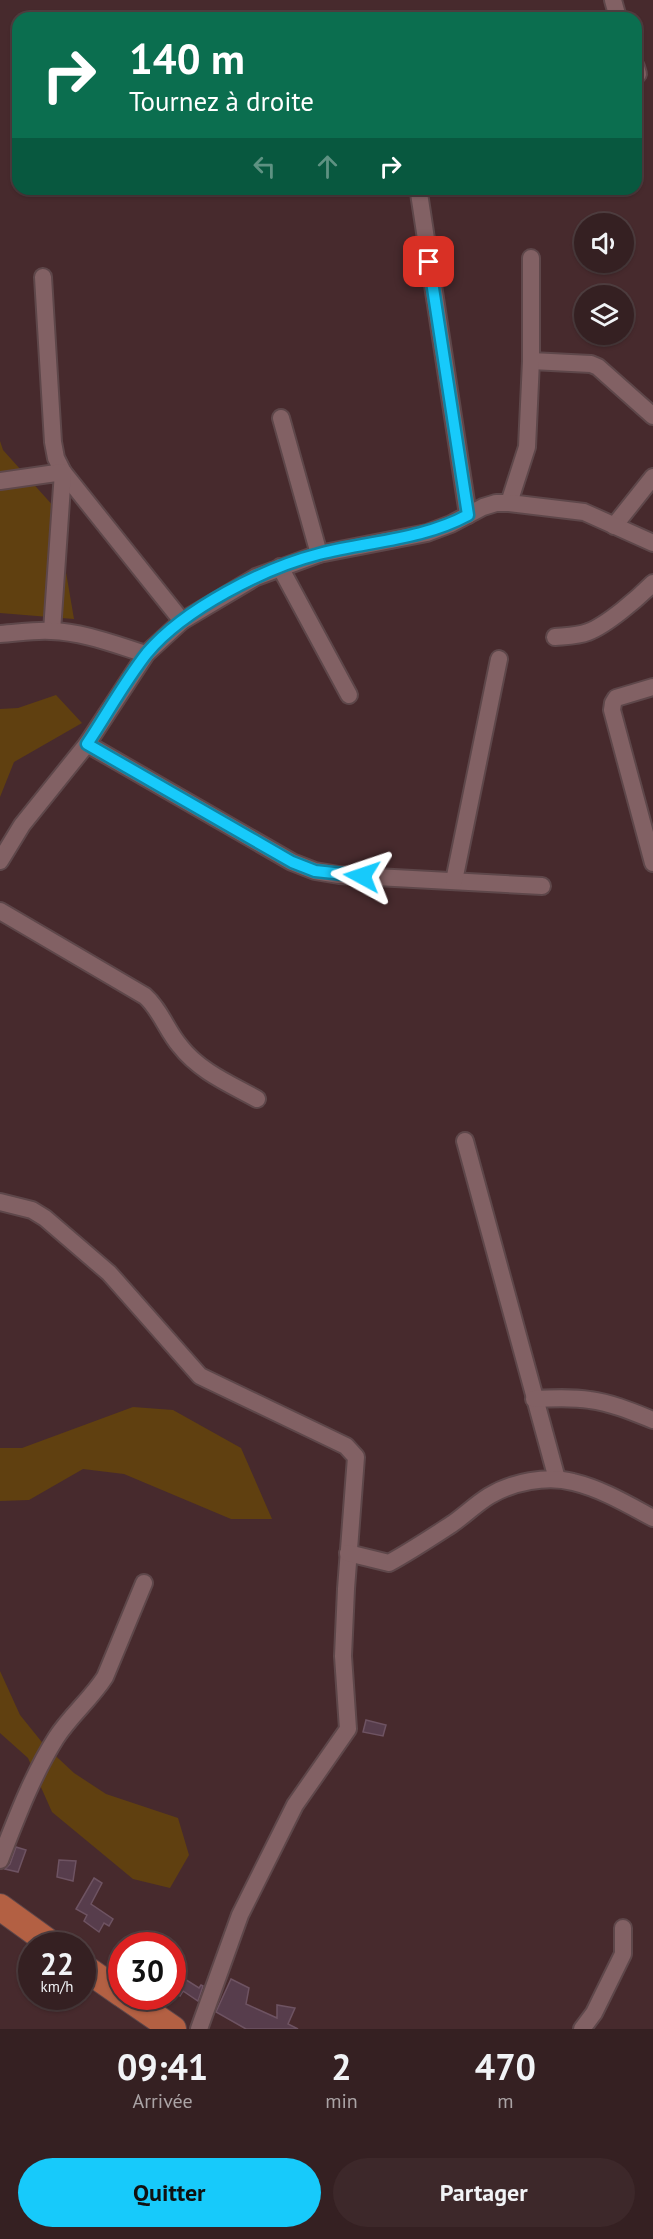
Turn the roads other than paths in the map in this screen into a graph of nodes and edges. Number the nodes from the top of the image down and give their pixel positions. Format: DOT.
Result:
graph roads {
  1 [pos="419,195"];
  2 [pos="531,258"];
  3 [pos="43,277"];
  4 [pos="531,361"];
  5 [pos="653,416"];
  6 [pos="281,418"];
  7 [pos="63,472"];
  8 [pos="653,477"];
  9 [pos="0,482"];
  10 [pos="509,503"];
  11 [pos="468,515"];
  12 [pos="614,526"];
  13 [pos="653,543"];
  14 [pos="319,554"];
  15 [pos="280,567"];
  16 [pos="653,583"];
  17 [pos="182,621"];
  18 [pos="52,631"];
  19 [pos="0,633"];
  20 [pos="555,637"];
  21 [pos="146,654"];
  22 [pos="499,659"];
  23 [pos="653,687"];
  24 [pos="349,695"];
  25 [pos="87,744"];
  26 [pos="0,861"];
  27 [pos="653,863"];
  28 [pos="454,881"];
  29 [pos="542,886"];
  30 [pos="0,911"];
  31 [pos="258,1099"];
  32 [pos="465,1141"];
  33 [pos="0,1202"];
  34 [pos="534,1399"];
  35 [pos="653,1420"];
  36 [pos="557,1479"];
  37 [pos="653,1518"];
  38 [pos="348,1553"];
  39 [pos="144,1583"];
  40 [pos="0,1860"];
  41 [pos="0,1907"];
  42 [pos="623,1928"];
  43 [pos="35,1932"];
  44 [pos="145,2010"];
  45 [pos="172,2029"];
  46 [pos="199,2029"];
  47 [pos="582,2029"];
  1 -- 11 [label="street"];
  2 -- 4 [label="street"];
  3 -- 7 [label="street"];
  4 -- 5 [label="street"];
  4 -- 10 [label="street"];
  6 -- 14 [label="street"];
  7 -- 9 [label="street"];
  7 -- 17 [label="street"];
  7 -- 18 [label="street"];
  8 -- 12 [label="street"];
  10 -- 11 [label="street"];
  10 -- 12 [label="street"];
  11 -- 14 [label="street"];
  12 -- 13 [label="street"];
  14 -- 15 [label="street"];
  15 -- 17 [label="street"];
  15 -- 24 [label="street"];
  16 -- 20 [label="street"];
  17 -- 21 [label="street"];
  18 -- 19 [label="street"];
  18 -- 21 [label="street"];
  21 -- 25 [label="street"];
  22 -- 28 [label="street"];
  23 -- 27 [label="street"];
  25 -- 26 [label="street"];
  25 -- 28 [label="street"];
  28 -- 29 [label="street"];
  30 -- 31 [label="street"];
  32 -- 34 [label="street"];
  33 -- 38 [label="street"];
  34 -- 35 [label="street"];
  34 -- 36 [label="street"];
  36 -- 37 [label="street"];
  36 -- 38 [label="street"];
  38 -- 46 [label="street"];
  39 -- 40 [label="street"];
  41 -- 43 [label="main road"];
  42 -- 47 [label="street"];
  44 -- 45 [label="main road"];
}
